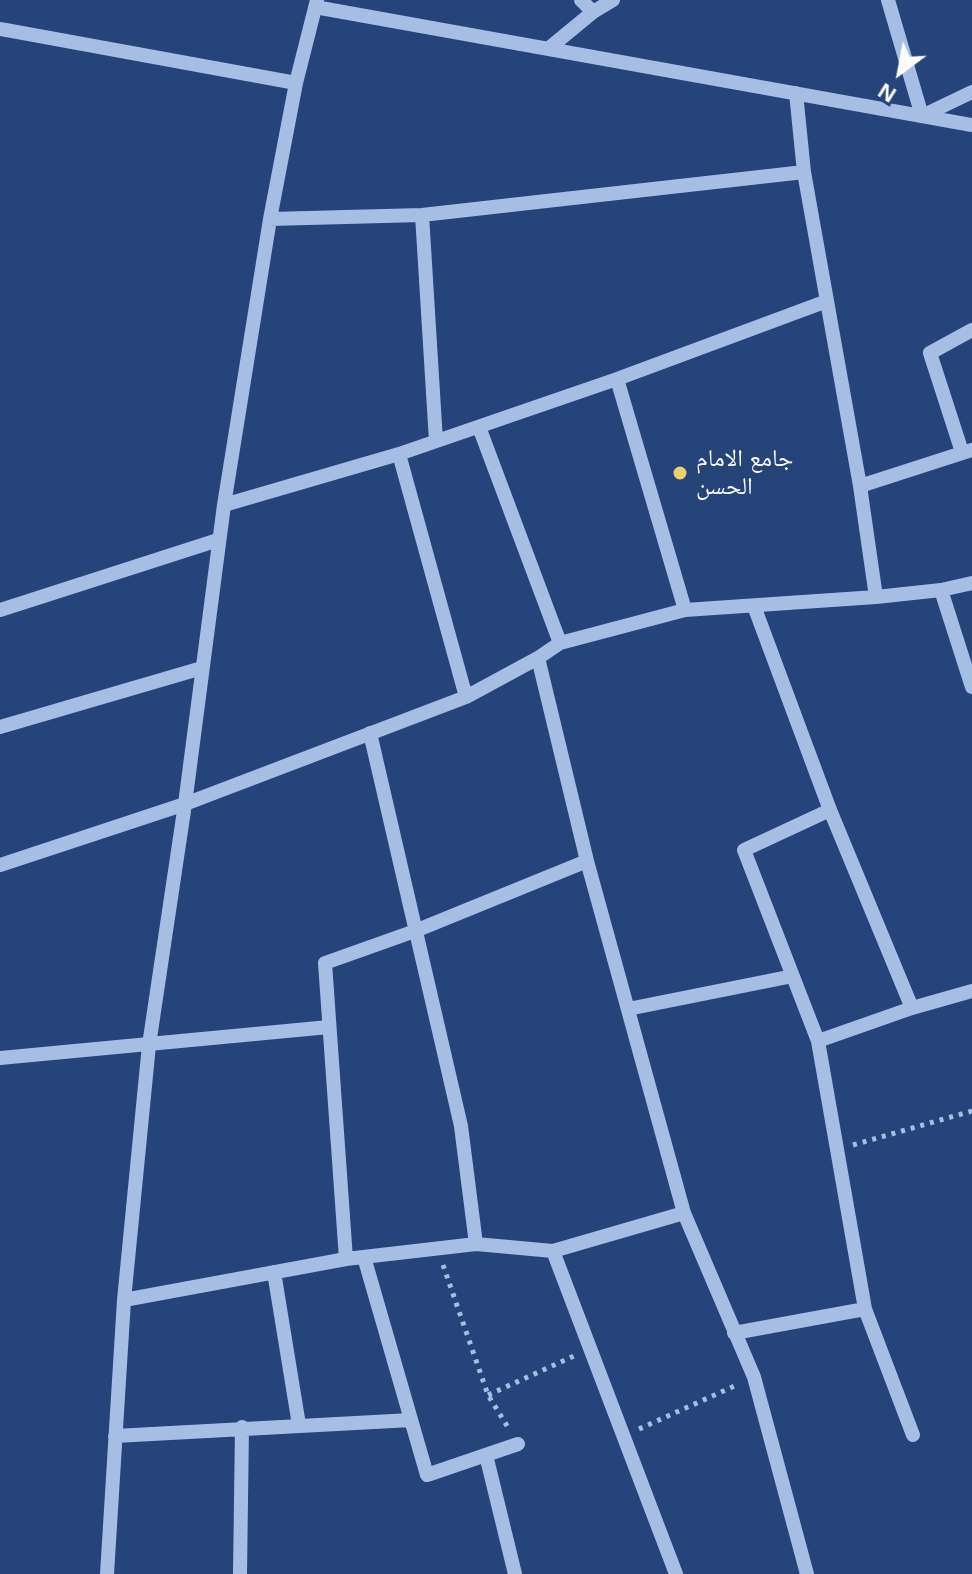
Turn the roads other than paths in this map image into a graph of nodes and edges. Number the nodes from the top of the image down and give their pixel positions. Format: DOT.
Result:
graph roads {
  1 [pos="581,0"];
  2 [pos="613,0"];
  3 [pos="888,0"];
  4 [pos="316,4"];
  5 [pos="593,12"];
  6 [pos="0,29"];
  7 [pos="548,49"];
  8 [pos="296,83"];
  9 [pos="972,92"];
  10 [pos="796,93"];
  11 [pos="922,116"];
  12 [pos="972,125"];
  13 [pos="804,172"];
  14 [pos="422,215"];
  15 [pos="270,219"];
  16 [pos="827,301"];
  17 [pos="972,330"];
  18 [pos="617,379"];
  19 [pos="479,427"];
  20 [pos="436,441"];
  21 [pos="967,451"];
  22 [pos="399,454"];
  23 [pos="860,486"];
  24 [pos="224,505"];
  25 [pos="218,540"];
  26 [pos="972,583"];
  27 [pos="941,590"];
  28 [pos="876,597"];
  29 [pos="754,606"];
  30 [pos="0,610"];
  31 [pos="685,610"];
  32 [pos="560,643"];
  33 [pos="538,658"];
  34 [pos="202,668"];
  35 [pos="972,687"];
  36 [pos="466,697"];
  37 [pos="0,727"];
  38 [pos="370,733"];
  39 [pos="185,804"];
  40 [pos="830,810"];
  41 [pos="587,861"];
  42 [pos="0,865"];
  43 [pos="415,931"];
  44 [pos="793,976"];
  45 [pos="972,991"];
  46 [pos="912,1008"];
  47 [pos="628,1009"];
  48 [pos="329,1027"];
  49 [pos="818,1041"];
  50 [pos="149,1045"];
  51 [pos="0,1058"];
  52 [pos="684,1213"];
  53 [pos="476,1244"];
  54 [pos="553,1251"];
  55 [pos="364,1257"];
  56 [pos="346,1259"];
  57 [pos="274,1272"];
  58 [pos="124,1300"];
  59 [pos="865,1309"];
  60 [pos="734,1333"];
  61 [pos="411,1420"];
  62 [pos="299,1425"];
  63 [pos="242,1427"];
  64 [pos="913,1435"];
  65 [pos="115,1436"];
  66 [pos="518,1444"];
  67 [pos="486,1455"];
  68 [pos="107,1574"];
  69 [pos="240,1574"];
  70 [pos="515,1574"];
  71 [pos="676,1574"];
  72 [pos="807,1574"];
  1 -- 5 [label="street"];
  2 -- 5 [label="street"];
  3 -- 11 [label="street"];
  4 -- 7 [label="street"];
  4 -- 8 [label="street"];
  5 -- 7 [label="street"];
  6 -- 8 [label="street"];
  7 -- 10 [label="street"];
  8 -- 15 [label="street"];
  9 -- 11 [label="street"];
  10 -- 11 [label="street"];
  10 -- 13 [label="street"];
  11 -- 12 [label="street"];
  13 -- 14 [label="street"];
  13 -- 16 [label="street"];
  14 -- 15 [label="street"];
  14 -- 20 [label="street"];
  15 -- 24 [label="street"];
  16 -- 18 [label="street"];
  16 -- 23 [label="street"];
  17 -- 21 [label="street"];
  18 -- 19 [label="street"];
  18 -- 31 [label="street"];
  19 -- 20 [label="street"];
  19 -- 32 [label="street"];
  20 -- 22 [label="street"];
  21 -- 23 [label="street"];
  22 -- 24 [label="street"];
  22 -- 36 [label="street"];
  23 -- 28 [label="street"];
  24 -- 25 [label="street"];
  25 -- 30 [label="street"];
  25 -- 34 [label="street"];
  26 -- 27 [label="street"];
  27 -- 28 [label="street"];
  27 -- 35 [label="street"];
  28 -- 29 [label="street"];
  29 -- 31 [label="street"];
  29 -- 40 [label="street"];
  31 -- 32 [label="street"];
  32 -- 33 [label="street"];
  33 -- 36 [label="street"];
  33 -- 41 [label="street"];
  34 -- 37 [label="street"];
  34 -- 39 [label="street"];
  36 -- 38 [label="street"];
  38 -- 39 [label="street"];
  38 -- 43 [label="street"];
  39 -- 42 [label="street"];
  39 -- 50 [label="street"];
  40 -- 44 [label="street"];
  40 -- 46 [label="street"];
  41 -- 43 [label="street"];
  41 -- 47 [label="street"];
  43 -- 48 [label="street"];
  43 -- 53 [label="street"];
  44 -- 47 [label="street"];
  44 -- 49 [label="street"];
  45 -- 46 [label="street"];
  46 -- 49 [label="street"];
  47 -- 52 [label="street"];
  48 -- 50 [label="street"];
  48 -- 56 [label="street"];
  49 -- 59 [label="street"];
  50 -- 51 [label="street"];
  50 -- 58 [label="street"];
  52 -- 54 [label="street"];
  52 -- 60 [label="street"];
  53 -- 54 [label="street"];
  53 -- 55 [label="street"];
  54 -- 71 [label="street"];
  55 -- 56 [label="street"];
  55 -- 61 [label="street"];
  56 -- 57 [label="street"];
  57 -- 58 [label="street"];
  57 -- 62 [label="street"];
  58 -- 65 [label="street"];
  59 -- 60 [label="street"];
  59 -- 64 [label="street"];
  60 -- 72 [label="street"];
  61 -- 62 [label="street"];
  61 -- 67 [label="street"];
  62 -- 63 [label="street"];
  63 -- 65 [label="street"];
  63 -- 69 [label="street"];
  65 -- 68 [label="street"];
  66 -- 67 [label="street"];
  67 -- 70 [label="street"];
}
